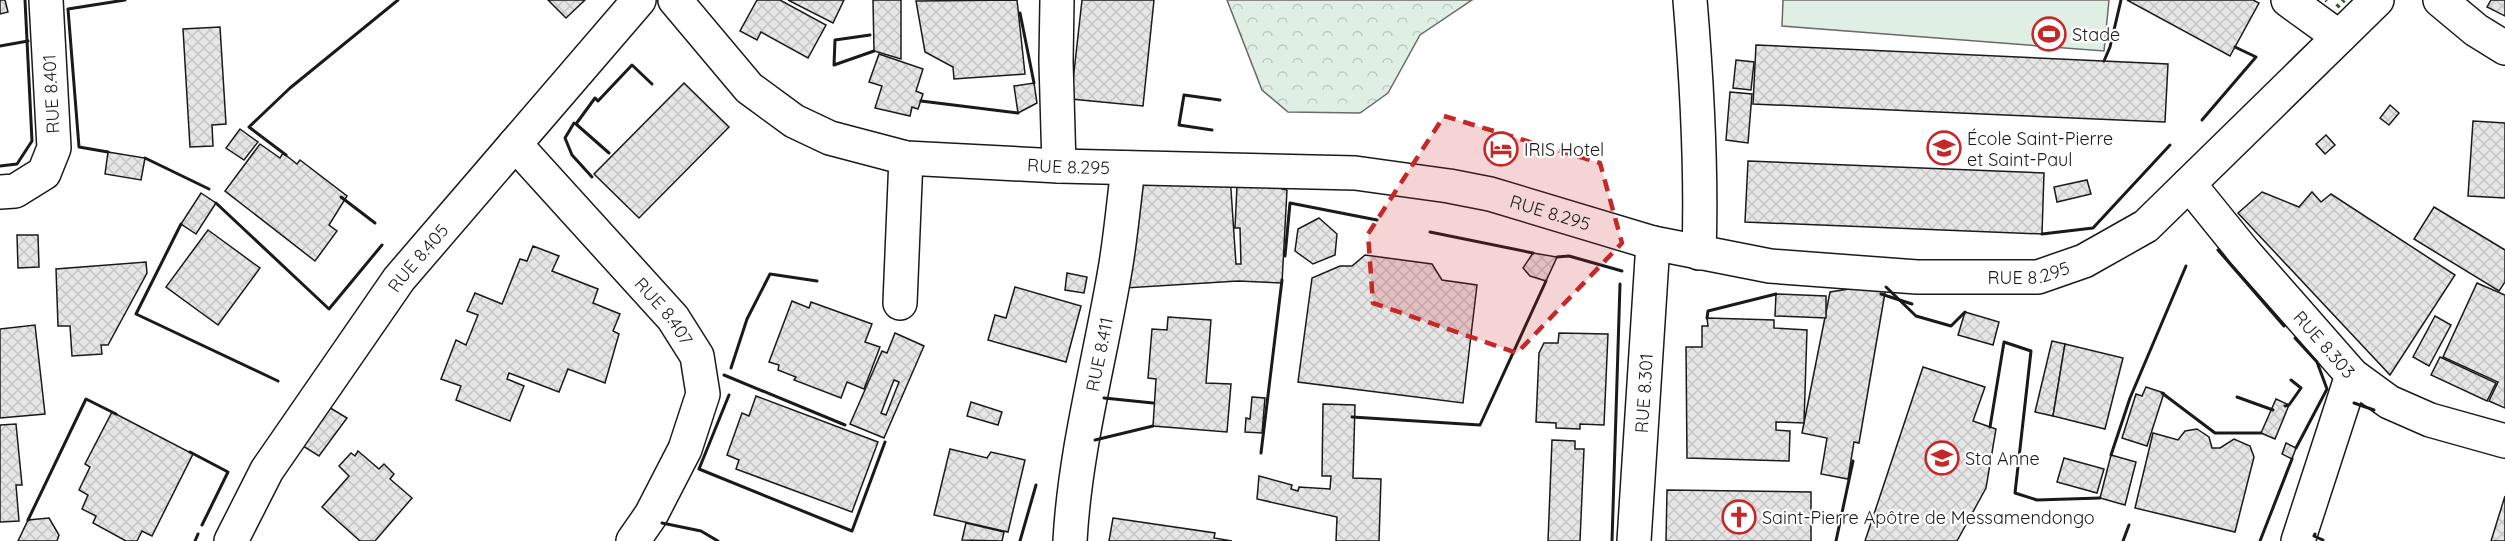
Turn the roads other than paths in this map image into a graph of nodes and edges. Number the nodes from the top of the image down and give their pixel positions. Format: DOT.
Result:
graph roads {
  1 [pos="46,0"];
  2 [pos="639,0"];
  3 [pos="675,0"];
  4 [pos="1058,0"];
  5 [pos="1690,0"];
  6 [pos="2288,0"];
  7 [pos="2377,0"];
  8 [pos="2440,0"];
  9 [pos="2339,37"];
  10 [pos="2505,48"];
  11 [pos="515,144"];
  12 [pos="906,158"];
  13 [pos="1059,166"];
  14 [pos="1128,168"];
  15 [pos="2189,184"];
  16 [pos="0,192"];
  17 [pos="1653,243"];
  18 [pos="1699,253"];
  19 [pos="900,303"];
  20 [pos="2352,375"];
  21 [pos="2505,441"];
  22 [pos="231,541"];
  23 [pos="633,541"];
  24 [pos="1070,541"];
  25 [pos="1634,541"];
  26 [pos="2298,541"];
  1 -- 16 [label="street, RUE 8.401"];
  2 -- 11 [label="street, RUE 8.405"];
  3 -- 12 [label="street, RUE 8.295"];
  4 -- 13 [label="street"];
  5 -- 18 [label="street"];
  6 -- 9 [label="street"];
  7 -- 9 [label="street, RUE 8.295"];
  8 -- 10 [label="street"];
  9 -- 15 [label="street, RUE 8.295"];
  11 -- 22 [label="street, RUE 8.405"];
  11 -- 23 [label="street, RUE 8.407"];
  12 -- 13 [label="street, RUE 8.295"];
  12 -- 19 [label="street"];
  13 -- 14 [label="street, RUE 8.295"];
  14 -- 17 [label="street, RUE 8.295"];
  14 -- 24 [label="street, RUE 8.411"];
  15 -- 18 [label="street, RUE 8.295"];
  15 -- 20 [label="street, RUE 8.303"];
  17 -- 18 [label="street, RUE 8.295"];
  17 -- 25 [label="street, RUE 8.301"];
  20 -- 21 [label="street, RUE 8.303"];
  20 -- 26 [label="street"];
}
